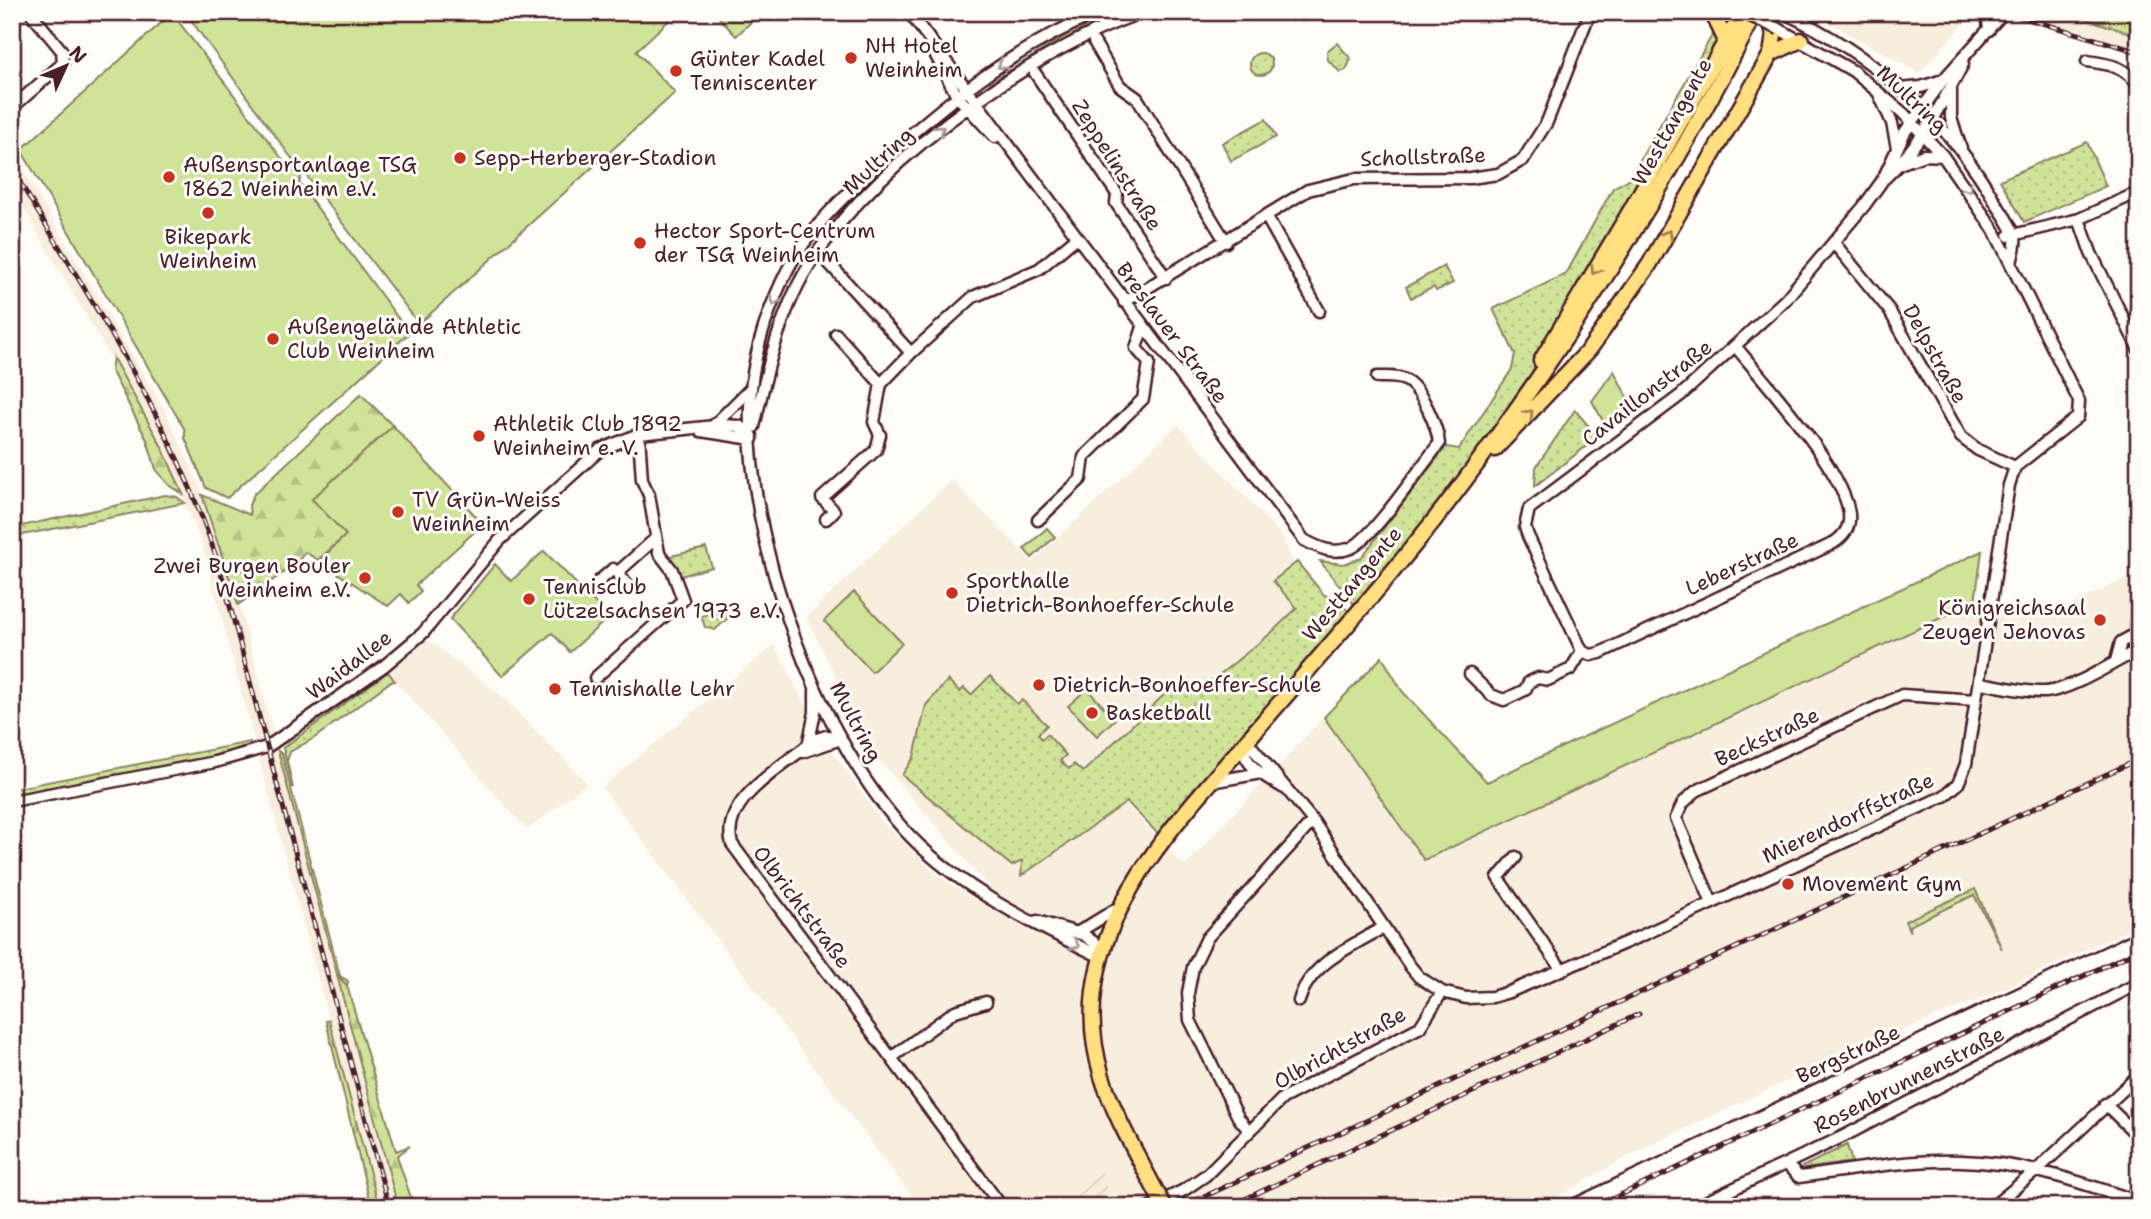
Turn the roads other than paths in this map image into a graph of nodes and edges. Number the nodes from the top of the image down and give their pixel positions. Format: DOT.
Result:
graph roads {
  1 [pos="30,12"];
  2 [pos="909,12"];
  3 [pos="1100,12"];
  4 [pos="1144,12"];
  5 [pos="1584,12"];
  6 [pos="1590,12"];
  7 [pos="1712,12"];
  8 [pos="1987,12"];
  9 [pos="2004,12"];
  10 [pos="1784,13"];
  11 [pos="1746,14"];
  12 [pos="1584,26"];
  13 [pos="1773,26"];
  14 [pos="1989,30"];
  15 [pos="1801,40"];
  16 [pos="1726,41"];
  17 [pos="1094,42"];
  18 [pos="1771,54"];
  19 [pos="2087,61"];
  20 [pos="1035,72"];
  21 [pos="1947,83"];
  22 [pos="2139,87"];
  23 [pos="1900,89"];
  24 [pos="1877,90"];
  25 [pos="961,92"];
  26 [pos="971,105"];
  27 [pos="12,108"];
  28 [pos="1922,109"];
  29 [pos="1932,119"];
  30 [pos="1912,122"];
  31 [pos="1922,133"];
  32 [pos="1896,148"];
  33 [pos="1962,153"];
  34 [pos="1943,156"];
  35 [pos="1901,163"];
  36 [pos="1882,180"];
  37 [pos="2139,192"];
  38 [pos="1266,216"];
  39 [pos="2079,219"];
  40 [pos="1998,236"];
  41 [pos="2014,236"];
  42 [pos="1076,238"];
  43 [pos="1226,242"];
  44 [pos="1834,243"];
  45 [pos="826,260"];
  46 [pos="2010,264"];
  47 [pos="1166,278"];
  48 [pos="1124,302"];
  49 [pos="1319,311"];
  50 [pos="1143,327"];
  51 [pos="836,334"];
  52 [pos="1736,348"];
  53 [pos="2139,350"];
  54 [pos="911,353"];
  55 [pos="1377,377"];
  56 [pos="881,384"];
  57 [pos="751,387"];
  58 [pos="1513,410"];
  59 [pos="713,426"];
  60 [pos="695,429"];
  61 [pos="639,434"];
  62 [pos="752,438"];
  63 [pos="2015,467"];
  64 [pos="1465,480"];
  65 [pos="826,519"];
  66 [pos="1038,520"];
  67 [pos="655,539"];
  68 [pos="617,573"];
  69 [pos="598,582"];
  70 [pos="629,586"];
  71 [pos="1582,651"];
  72 [pos="2116,661"];
  73 [pos="1470,674"];
  74 [pos="595,678"];
  75 [pos="1980,683"];
  76 [pos="815,686"];
  77 [pos="1976,700"];
  78 [pos="840,738"];
  79 [pos="1245,743"];
  80 [pos="805,749"];
  81 [pos="1261,773"];
  82 [pos="1210,783"];
  83 [pos="1290,792"];
  84 [pos="12,802"];
  85 [pos="1313,821"];
  86 [pos="1516,857"];
  87 [pos="1712,903"];
  88 [pos="1121,906"];
  89 [pos="1025,917"];
  90 [pos="1384,927"];
  91 [pos="1077,933"];
  92 [pos="2139,939"];
  93 [pos="1102,953"];
  94 [pos="1562,970"];
  95 [pos="2139,983"];
  96 [pos="1442,992"];
  97 [pos="986,1002"];
  98 [pos="1299,1002"];
  99 [pos="891,1058"];
  100 [pos="2139,1076"];
  101 [pos="2105,1104"];
  102 [pos="2139,1125"];
  103 [pos="1249,1131"];
  104 [pos="1786,1164"];
  105 [pos="2037,1170"];
  106 [pos="2139,1202"];
  107 [pos="1157,1203"];
  108 [pos="1002,1207"];
  109 [pos="1574,1207"];
  110 [pos="1695,1207"];
  111 [pos="1992,1207"];
  1 -- 27 [label="street"];
  2 -- 25 [label="street, Breslauer Straße"];
  3 -- 25 [label="street, Multring, one-way"];
  4 -- 26 [label="street, Multring"];
  5 -- 12 [label="street, Schollstraße"];
  6 -- 12 [label="street, Schollstraße"];
  7 -- 16 [label="main road"];
  8 -- 14 [label="street"];
  9 -- 14 [label="street, Cavaillonstraße"];
  10 -- 23 [label="street, Multring"];
  11 -- 13 [label="street, Multring, bridge"];
  11 -- 16 [label="main road"];
  11 -- 58 [label="main road, Westtangente"];
  12 -- 38 [label="street, Schollstraße"];
  13 -- 15 [label="street, Multring"];
  13 -- 18 [label="main road"];
  14 -- 21 [label="street, Cavaillonstraße"];
  15 -- 18 [label="main road"];
  15 -- 24 [label="street, Multring"];
  16 -- 58 [label="main road, one-way"];
  17 -- 43 [label="street"];
  64 -- 18 [label="main road, one-way"];
  19 -- 22 [label="street"];
  20 -- 47 [label="street, Zeppelinstraße"];
  21 -- 23 [label="street"];
  21 -- 28 [label="street, Cavaillonstraße"];
  21 -- 29 [label="street, Cavaillonstraße"];
  21 -- 33 [label="street"];
  23 -- 28 [label="street, Multring"];
  24 -- 30 [label="street, Multring"];
  24 -- 32 [label="street"];
  25 -- 26 [label="street, Breslauer Straße"];
  25 -- 57 [label="street, Multring, one-way"];
  26 -- 42 [label="street, Breslauer Straße"];
  62 -- 26 [label="street, Multring, one-way"];
  28 -- 29 [label="street, Multring"];
  28 -- 30 [label="street, Cavaillonstraße"];
  29 -- 31 [label="street, Cavaillonstraße"];
  29 -- 33 [label="street, Multring"];
  30 -- 31 [label="street, Multring"];
  30 -- 32 [label="street, Cavaillonstraße"];
  31 -- 34 [label="street, Multring"];
  31 -- 35 [label="street, Cavaillonstraße"];
  32 -- 36 [label="street, Cavaillonstraße"];
  33 -- 41 [label="street, Multring"];
  34 -- 35 [label="street, Cavaillonstraße"];
  34 -- 40 [label="street, Multring, one-way"];
  35 -- 36 [label="street, Cavaillonstraße"];
  36 -- 44 [label="street, Cavaillonstraße"];
  37 -- 39 [label="street"];
  38 -- 43 [label="street, Schollstraße"];
  38 -- 49 [label="street"];
  39 -- 41 [label="street"];
  39 -- 53 [label="street"];
  40 -- 41 [label="street"];
  40 -- 46 [label="street, Multring"];
  41 -- 46 [label="street"];
  42 -- 48 [label="street, Breslauer Straße"];
  42 -- 54 [label="street"];
  43 -- 47 [label="street, Schollstraße"];
  44 -- 52 [label="street, Cavaillonstraße"];
  44 -- 63 [label="street, Delpstraße"];
  45 -- 54 [label="street"];
  46 -- 63 [label="street, Multring"];
  47 -- 48 [label="street, Schollstraße"];
  48 -- 50 [label="street, Breslauer Straße"];
  50 -- 55 [label="street, Breslauer Straße"];
  50 -- 66 [label="street"];
  51 -- 56 [label="street"];
  52 -- 71 [label="street, Cavaillonstraße"];
  52 -- 71 [label="street, Leberstraße"];
  54 -- 56 [label="street"];
  56 -- 65 [label="street"];
  57 -- 59 [label="street"];
  57 -- 62 [label="street, Multring"];
  58 -- 64 [label="main road, Westtangente"];
  59 -- 60 [label="street, Waidallee"];
  59 -- 62 [label="street, Waidallee"];
  60 -- 61 [label="street, Waidallee"];
  60 -- 62 [label="street, Waidallee"];
  61 -- 67 [label="street"];
  61 -- 84 [label="street, Waidallee"];
  62 -- 76 [label="street, Multring"];
  63 -- 75 [label="street, Mierendorffstraße"];
  64 -- 79 [label="main road, Westtangente"];
  67 -- 68 [label="street"];
  67 -- 74 [label="street"];
  68 -- 69 [label="street"];
  68 -- 70 [label="street"];
  71 -- 73 [label="street"];
  72 -- 75 [label="street"];
  75 -- 77 [label="street, Mierendorffstraße"];
  76 -- 78 [label="street, Multring"];
  76 -- 80 [label="street"];
  77 -- 87 [label="street, Mierendorffstraße"];
  77 -- 87 [label="street, Beckstraße"];
  78 -- 80 [label="street, Olbrichtstraße"];
  78 -- 89 [label="street, Multring"];
  79 -- 81 [label="street, Mierendorffstraße"];
  79 -- 82 [label="main road, Westtangente"];
  79 -- 83 [label="street, Mierendorffstraße"];
  80 -- 99 [label="street, Olbrichtstraße"];
  81 -- 82 [label="street"];
  81 -- 83 [label="street, Mierendorffstraße"];
  82 -- 88 [label="main road, Westtangente"];
  83 -- 85 [label="street, Mierendorffstraße"];
  85 -- 90 [label="street, Mierendorffstraße"];
  85 -- 103 [label="street"];
  86 -- 94 [label="street"];
  87 -- 94 [label="street, Mierendorffstraße"];
  88 -- 91 [label="street"];
  88 -- 93 [label="main road, Westtangente"];
  89 -- 91 [label="street, Multring"];
  89 -- 93 [label="street, Multring, one-way"];
  90 -- 96 [label="street, Mierendorffstraße"];
  90 -- 98 [label="street"];
  91 -- 93 [label="street, Multring"];
  92 -- 109 [label="main road, Bergstraße"];
  93 -- 107 [label="main road, Westtangente"];
  94 -- 96 [label="street, Mierendorffstraße"];
  95 -- 104 [label="street, Rosenbrunnenstraße"];
  96 -- 103 [label="street, Olbrichtstraße"];
  97 -- 99 [label="street"];
  99 -- 108 [label="street, Olbrichtstraße"];
  100 -- 101 [label="street"];
  101 -- 102 [label="street"];
  101 -- 105 [label="street"];
  103 -- 107 [label="street, Olbrichtstraße"];
  104 -- 105 [label="street"];
  104 -- 110 [label="street, Rosenbrunnenstraße"];
  105 -- 106 [label="street"];
  105 -- 111 [label="street"];
}
